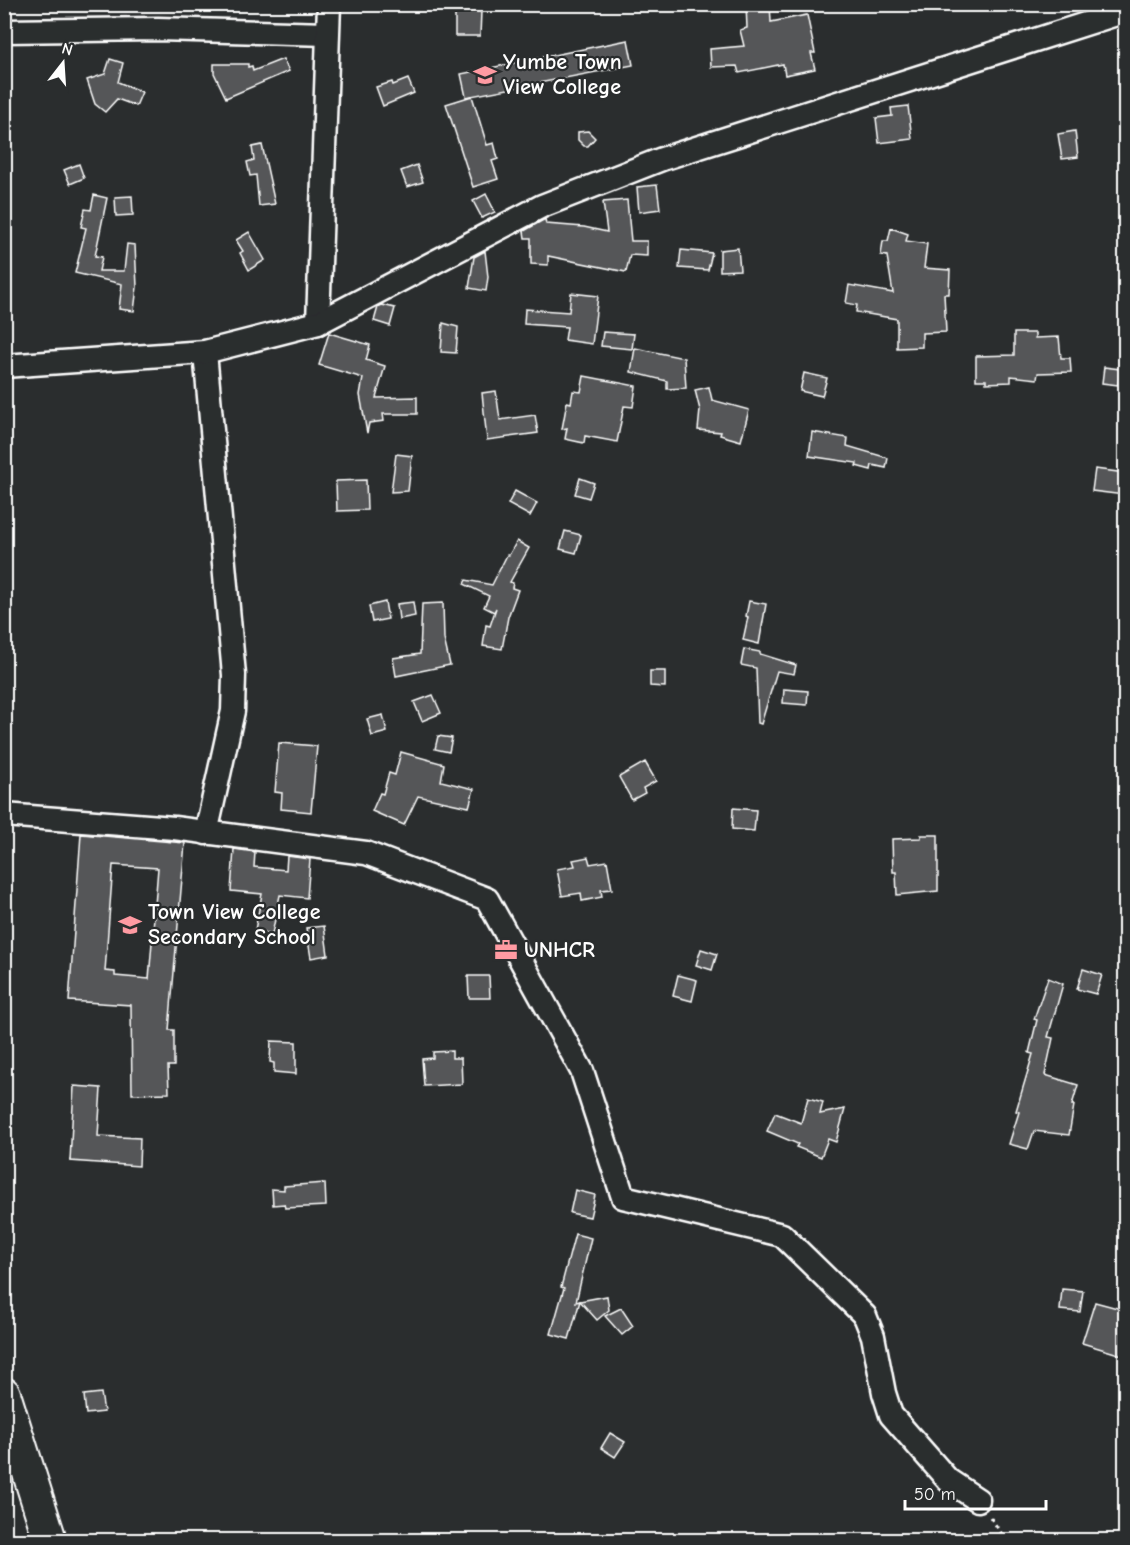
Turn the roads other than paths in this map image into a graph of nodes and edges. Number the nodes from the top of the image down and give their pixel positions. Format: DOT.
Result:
graph roads {
  1 [pos="329,4"];
  2 [pos="1125,11"];
  3 [pos="4,31"];
  4 [pos="327,34"];
  5 [pos="318,323"];
  6 [pos="205,352"];
  7 [pos="4,366"];
  8 [pos="4,815"];
  9 [pos="206,833"];
  10 [pos="4,1394"];
  11 [pos="978,1500"];
  12 [pos="50,1540"];
  1 -- 4 [label="street"];
  2 -- 5 [label="street"];
  3 -- 4 [label="street"];
  4 -- 5 [label="street"];
  5 -- 6 [label="street"];
  6 -- 7 [label="street"];
  6 -- 9 [label="street"];
  8 -- 9 [label="street"];
  9 -- 11 [label="street"];
  10 -- 12 [label="main road"];
}
